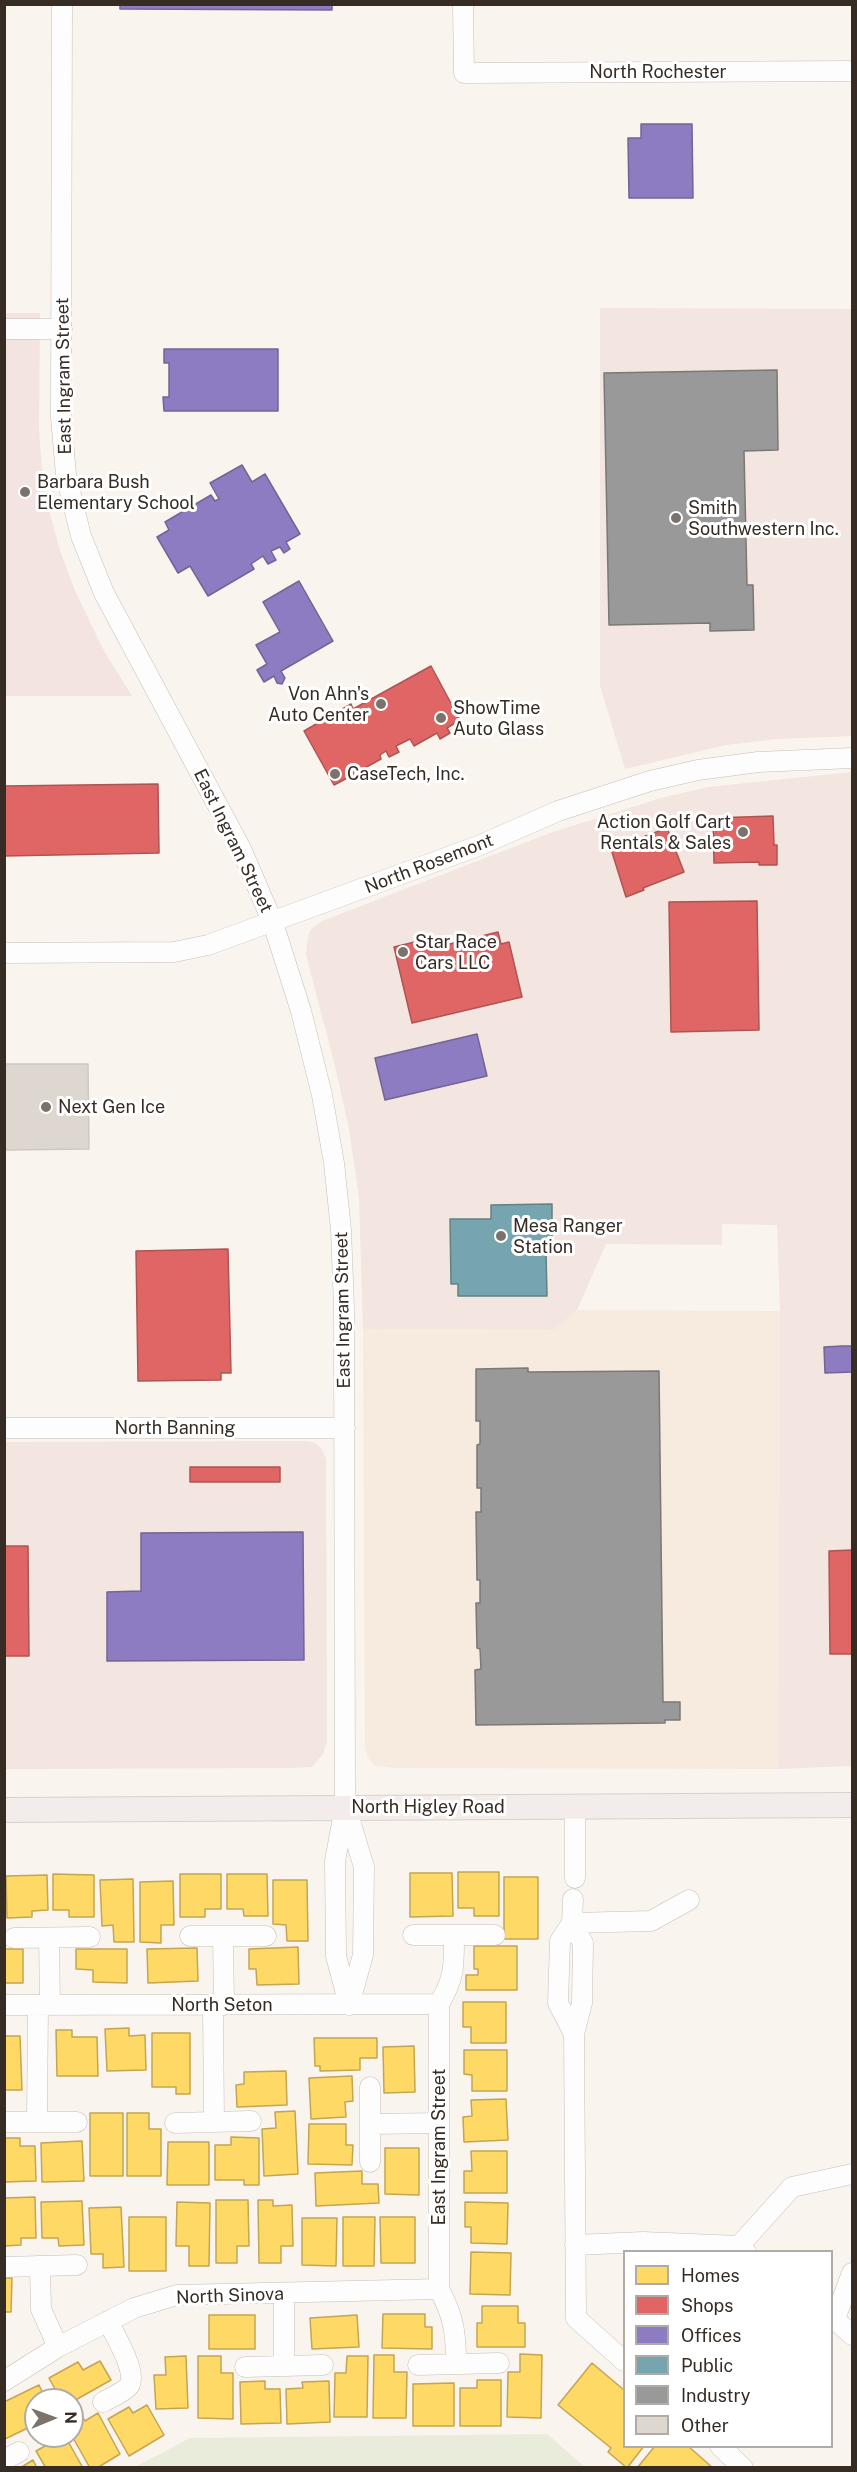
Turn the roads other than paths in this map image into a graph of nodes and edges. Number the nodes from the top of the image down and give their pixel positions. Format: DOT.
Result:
graph roads {
  1 [pos="62,4"];
  2 [pos="463,4"];
  3 [pos="852,71"];
  4 [pos="62,328"];
  5 [pos="4,329"];
  6 [pos="852,758"];
  7 [pos="273,923"];
  8 [pos="4,953"];
  9 [pos="4,1428"];
  10 [pos="345,1428"];
  11 [pos="852,1805"];
  12 [pos="575,1806"];
  13 [pos="345,1807"];
  14 [pos="4,1810"];
  15 [pos="575,1878"];
  16 [pos="573,1899"];
  17 [pos="689,1900"];
  18 [pos="572,1923"];
  19 [pos="336,1928"];
  20 [pos="363,1928"];
  21 [pos="413,1935"];
  22 [pos="454,1935"];
  23 [pos="495,1935"];
  24 [pos="190,1936"];
  25 [pos="223,1936"];
  26 [pos="266,1936"];
  27 [pos="14,1938"];
  28 [pos="49,1938"];
  29 [pos="90,1938"];
  30 [pos="583,1982"];
  31 [pos="558,1984"];
  32 [pos="439,2004"];
  33 [pos="4,2005"];
  34 [pos="44,2005"];
  35 [pos="218,2005"];
  36 [pos="349,2005"];
  37 [pos="574,2034"];
  38 [pos="370,2087"];
  39 [pos="250,2121"];
  40 [pos="4,2122"];
  41 [pos="37,2122"];
  42 [pos="77,2122"];
  43 [pos="176,2122"];
  44 [pos="214,2122"];
  45 [pos="439,2123"];
  46 [pos="370,2124"];
  47 [pos="370,2162"];
  48 [pos="852,2174"];
  49 [pos="575,2245"];
  50 [pos="743,2249"];
  51 [pos="77,2265"];
  52 [pos="40,2266"];
  53 [pos="4,2267"];
  54 [pos="852,2273"];
  55 [pos="440,2289"];
  56 [pos="284,2293"];
  57 [pos="833,2318"];
  58 [pos="108,2321"];
  59 [pos="852,2335"];
  60 [pos="58,2347"];
  61 [pos="623,2360"];
  62 [pos="499,2363"];
  63 [pos="456,2364"];
  64 [pos="323,2365"];
  65 [pos="418,2365"];
  66 [pos="284,2366"];
  67 [pos="245,2367"];
  68 [pos="4,2381"];
  69 [pos="103,2402"];
  70 [pos="722,2448"];
  71 [pos="743,2468"];
  1 -- 4 [label="street, East Ingram Street"];
  2 -- 3 [label="street, North Rochester"];
  4 -- 5 [label="street"];
  4 -- 7 [label="street, East Ingram Street"];
  6 -- 7 [label="street, North Rosemont"];
  7 -- 8 [label="street, North Rosemont"];
  7 -- 10 [label="street, East Ingram Street"];
  9 -- 10 [label="street, North Banning"];
  10 -- 13 [label="street, East Ingram Street"];
  11 -- 12 [label="main road, North Higley Road"];
  12 -- 13 [label="main road, North Higley Road"];
  12 -- 15 [label="street"];
  13 -- 14 [label="main road, North Higley Road"];
  13 -- 19 [label="street, East Ingram Street"];
  13 -- 20 [label="street, East Ingram Street"];
  16 -- 18 [label="street"];
  17 -- 18 [label="street"];
  18 -- 30 [label="street"];
  18 -- 31 [label="street"];
  19 -- 20 [label="street"];
  19 -- 36 [label="street, East Ingram Street"];
  20 -- 36 [label="street, East Ingram Street"];
  21 -- 22 [label="street"];
  22 -- 23 [label="street"];
  22 -- 32 [label="street"];
  24 -- 25 [label="street"];
  25 -- 26 [label="street"];
  25 -- 35 [label="street"];
  27 -- 28 [label="street"];
  28 -- 29 [label="street"];
  28 -- 34 [label="street"];
  30 -- 31 [label="street"];
  30 -- 37 [label="street"];
  31 -- 37 [label="street"];
  32 -- 36 [label="street, North Seton"];
  32 -- 45 [label="street, East Ingram Street"];
  33 -- 34 [label="street, North Seton"];
  34 -- 35 [label="street, North Seton"];
  34 -- 41 [label="street"];
  35 -- 36 [label="street, North Seton"];
  35 -- 44 [label="street"];
  37 -- 49 [label="street"];
  38 -- 46 [label="street"];
  39 -- 44 [label="street"];
  40 -- 41 [label="street"];
  41 -- 42 [label="street"];
  43 -- 44 [label="street"];
  45 -- 46 [label="street"];
  45 -- 55 [label="street, East Ingram Street"];
  46 -- 47 [label="street"];
  48 -- 50 [label="street"];
  49 -- 50 [label="street"];
  49 -- 61 [label="street"];
  51 -- 52 [label="street"];
  52 -- 53 [label="street"];
  52 -- 60 [label="street"];
  54 -- 57 [label="street"];
  55 -- 56 [label="street, North Sinova"];
  55 -- 63 [label="street"];
  56 -- 58 [label="street, North Sinova"];
  56 -- 66 [label="street"];
  57 -- 59 [label="street"];
  58 -- 60 [label="street, North Sinova"];
  58 -- 69 [label="street"];
  60 -- 68 [label="street, North Sinova"];
  62 -- 63 [label="street"];
  63 -- 65 [label="street"];
  64 -- 66 [label="street"];
  66 -- 67 [label="street"];
  70 -- 71 [label="street"];
}
